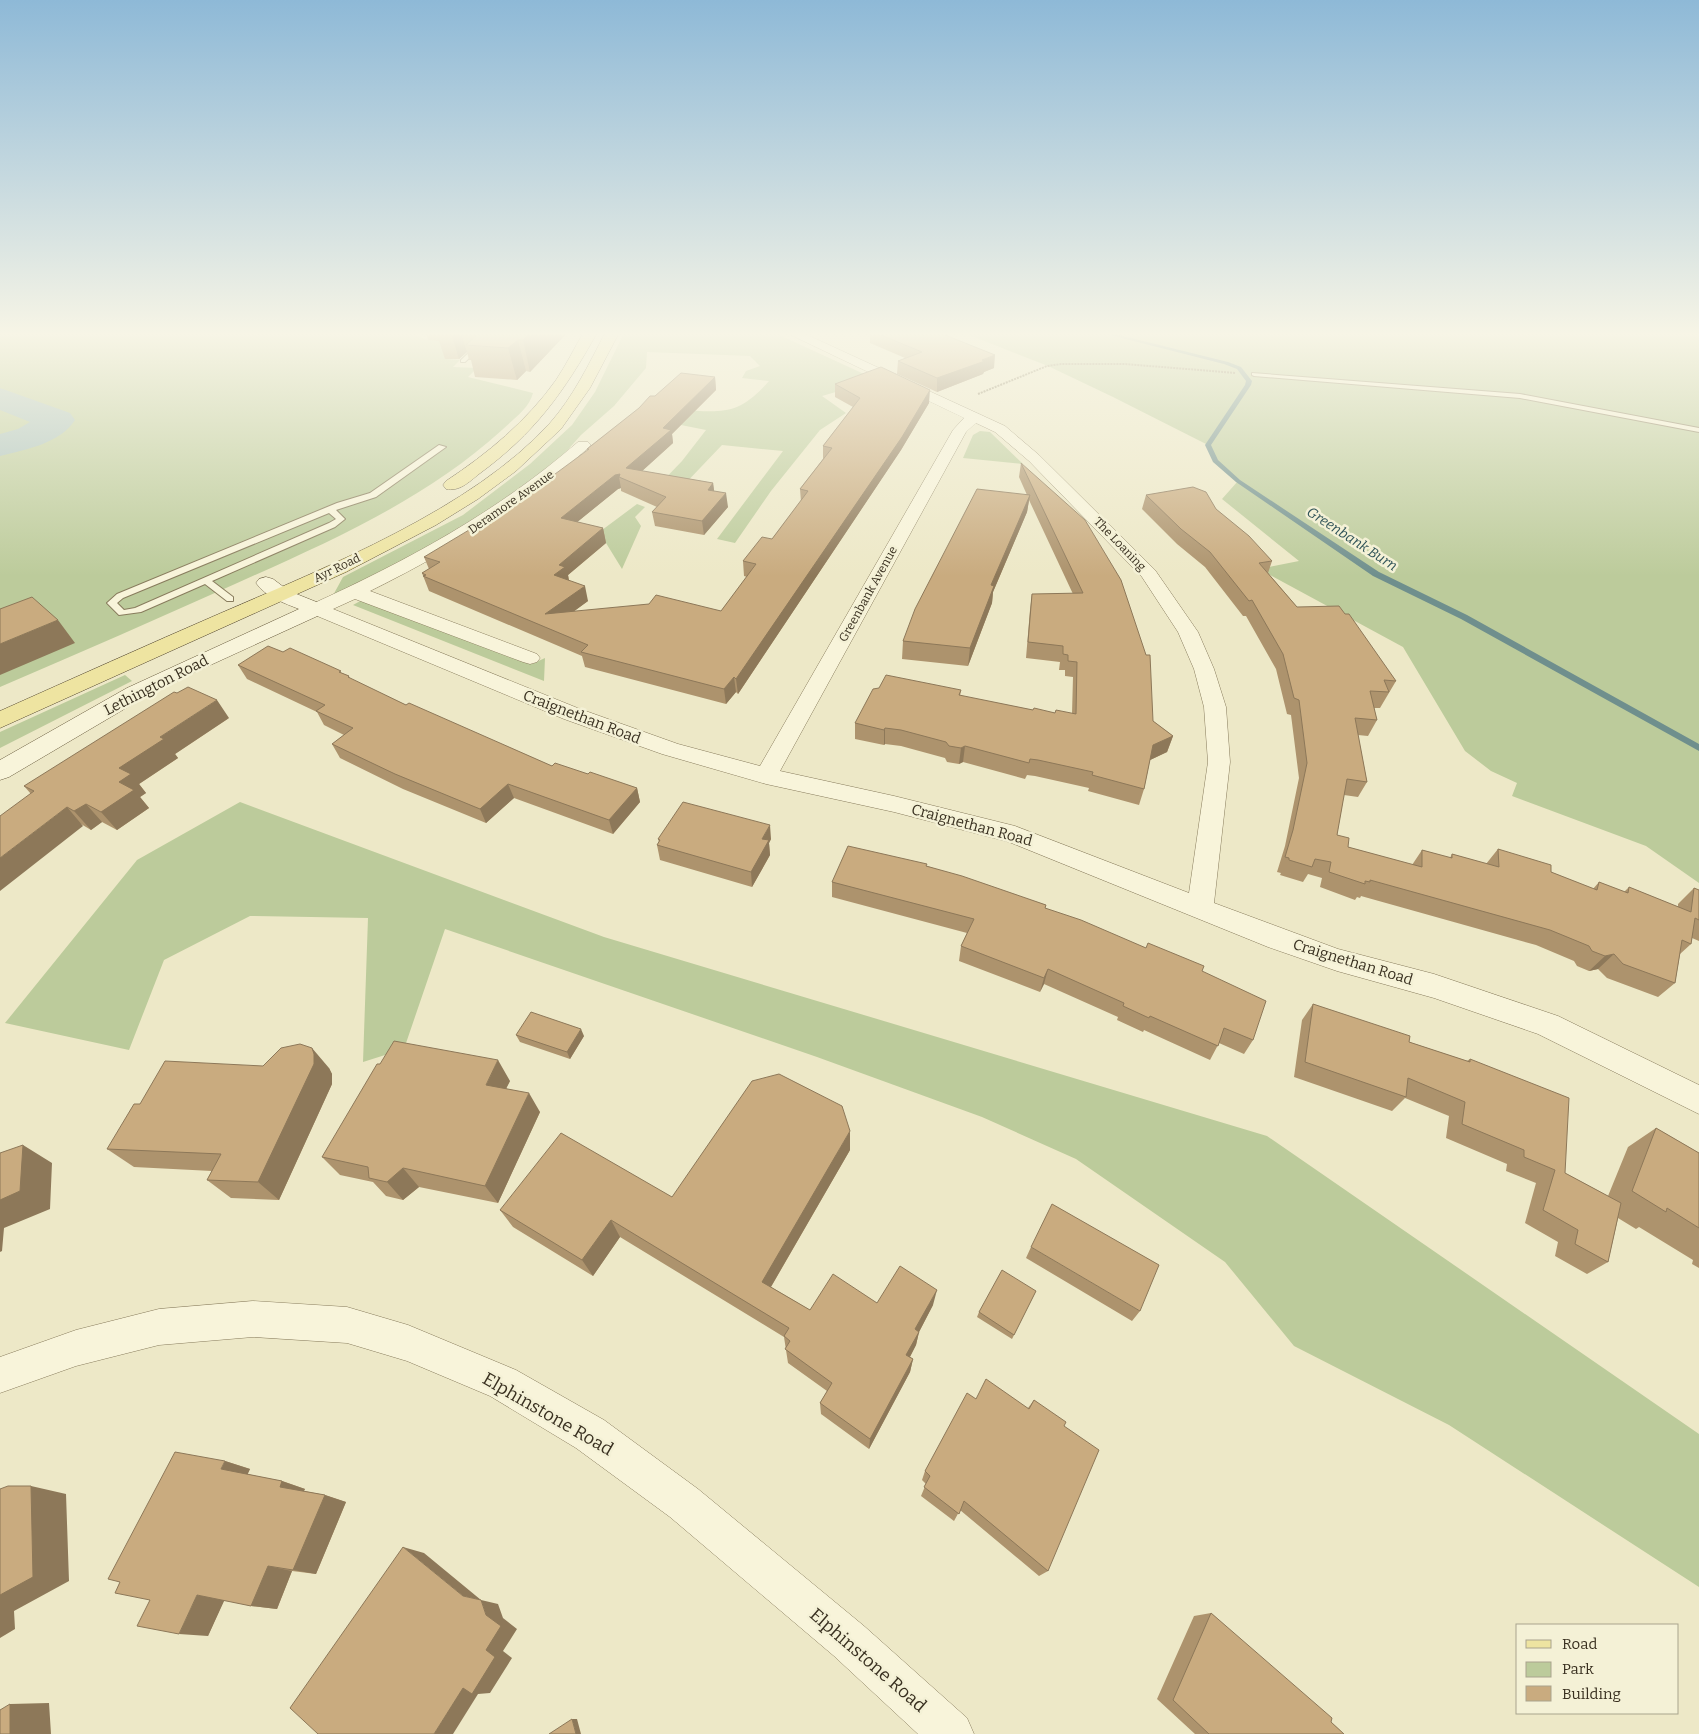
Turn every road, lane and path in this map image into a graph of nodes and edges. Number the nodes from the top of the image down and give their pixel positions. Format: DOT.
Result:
graph roads {
  1 [pos="536,414"];
  2 [pos="564,414"];
  3 [pos="970,414"];
  4 [pos="1614,414"];
  5 [pos="975,416"];
  6 [pos="1699,430"];
  7 [pos="583,445"];
  8 [pos="442,447"];
  9 [pos="433,496"];
  10 [pos="330,509"];
  11 [pos="353,540"];
  12 [pos="205,580"];
  13 [pos="274,589"];
  14 [pos="354,592"];
  15 [pos="230,599"];
  16 [pos="317,609"];
  17 [pos="530,658"];
  18 [pos="0,701"];
  19 [pos="0,720"];
  20 [pos="0,771"];
  21 [pos="766,776"];
  22 [pos="1200,909"];
  23 [pos="1699,1100"];
  24 [pos="0,1375"];
  25 [pos="951,1734"];
  1 -- 9 [label="main road"];
  2 -- 13 [label="main road, Ayr Road"];
  3 -- 5 [label="street, The Loaning"];
  4 -- 6 [label="lane"];
  5 -- 21 [label="street, Greenbank Avenue"];
  5 -- 22 [label="street, The Loaning"];
  7 -- 14 [label="street, Deramore Avenue"];
  8 -- 10 [label="lane"];
  10 -- 12 [label="lane"];
  10 -- 12 [label="lane"];
  11 -- 13 [label="main road, Ayr Road"];
  12 -- 15 [label="lane"];
  13 -- 15 [label="main road, Ayr Road"];
  13 -- 16 [label="street, Craignethan Road"];
  13 -- 19 [label="main road, Ayr Road"];
  14 -- 16 [label="street, Deramore Avenue"];
  14 -- 17 [label="street"];
  15 -- 18 [label="main road, Ayr Road"];
  16 -- 20 [label="street, Lethington Road"];
  16 -- 21 [label="street, Craignethan Road"];
  21 -- 22 [label="street, Craignethan Road"];
  22 -- 23 [label="street, Craignethan Road"];
  24 -- 25 [label="street, Elphinstone Road"];
}
